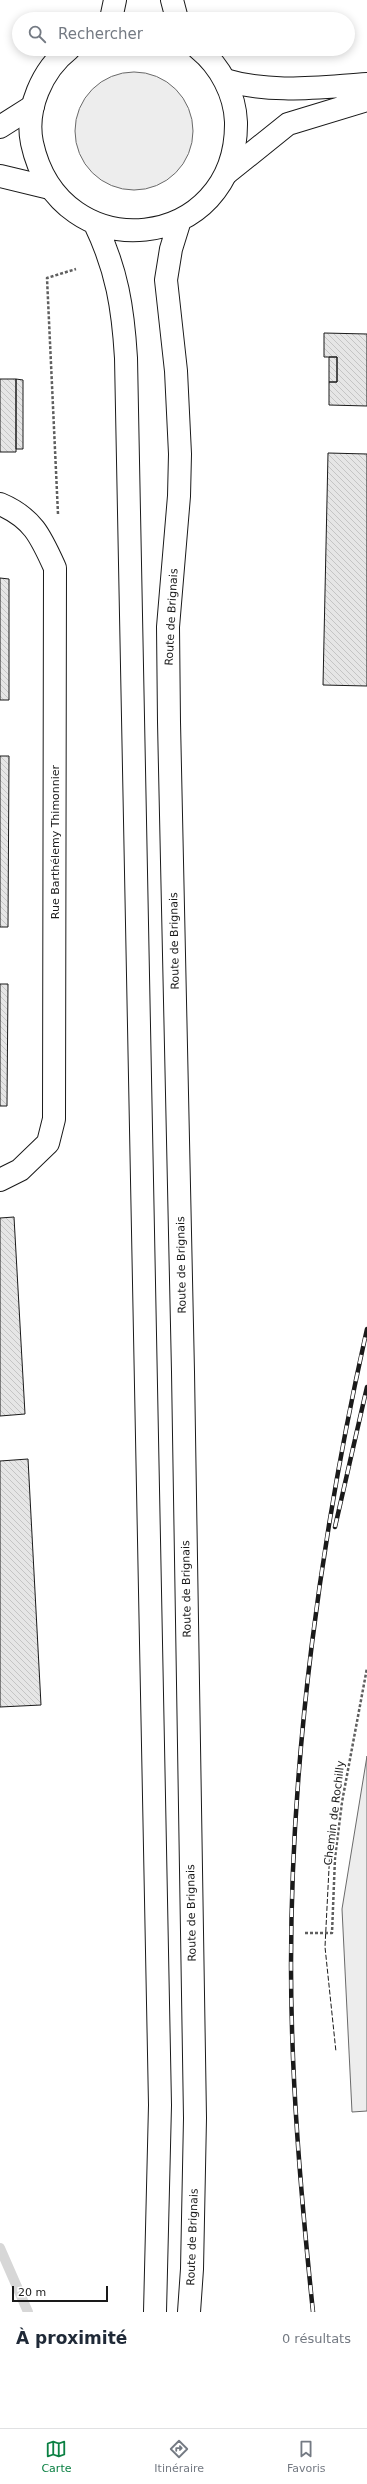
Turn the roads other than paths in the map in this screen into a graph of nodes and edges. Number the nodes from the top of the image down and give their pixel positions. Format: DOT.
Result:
graph roads {
  1 [pos="114,0"];
  2 [pos="172,0"];
  3 [pos="112,12"];
  4 [pos="175,12"];
  5 [pos="60,56"];
  6 [pos="208,56"];
  7 [pos="225,80"];
  8 [pos="367,84"];
  9 [pos="367,100"];
  10 [pos="33,106"];
  11 [pos="0,127"];
  12 [pos="227,173"];
  13 [pos="0,176"];
  14 [pos="50,188"];
  15 [pos="180,220"];
  16 [pos="95,224"];
  17 [pos="0,504"];
  18 [pos="0,1180"];
  19 [pos="155,2312"];
  20 [pos="189,2312"];
  1 -- 3 [label="main road"];
  2 -- 4 [label="main road"];
  5 -- 10 [label="main road"];
  6 -- 7 [label="main road"];
  7 -- 8 [label="main road"];
  7 -- 12 [label="main road"];
  9 -- 12 [label="main road"];
  10 -- 11 [label="main road"];
  10 -- 14 [label="main road"];
  12 -- 15 [label="main road"];
  13 -- 14 [label="main road"];
  14 -- 16 [label="main road"];
  15 -- 16 [label="main road"];
  15 -- 20 [label="main road, Route de Brignais"];
  16 -- 19 [label="main road"];
  17 -- 18 [label="main road, Rue Barthélemy Thimonnier"];
}
